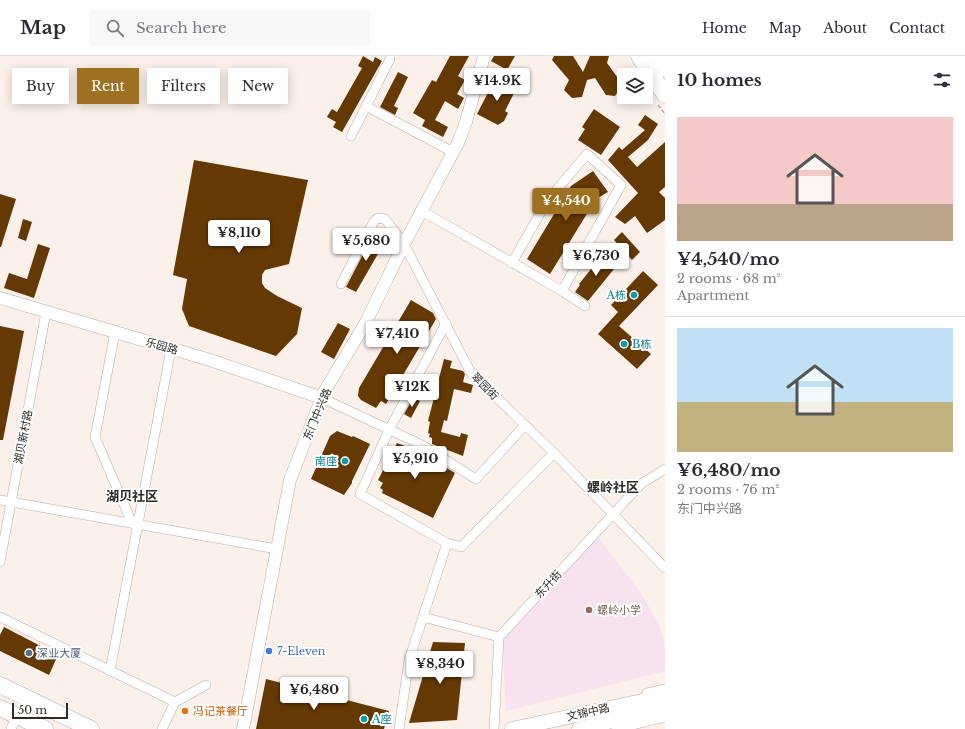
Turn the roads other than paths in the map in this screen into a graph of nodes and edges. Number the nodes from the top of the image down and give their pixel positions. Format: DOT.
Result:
graph roads {
  1 [pos="484,56"];
  2 [pos="639,56"];
  3 [pos="390,59"];
  4 [pos="665,95"];
  5 [pos="366,106"];
  6 [pos="351,136"];
  7 [pos="453,152"];
  8 [pos="422,211"];
  9 [pos="404,244"];
  10 [pos="512,263"];
  11 [pos="341,284"];
  12 [pos="562,292"];
  13 [pos="0,298"];
  14 [pos="585,306"];
  15 [pos="46,312"];
  16 [pos="446,323"];
  17 [pos="115,332"];
  18 [pos="171,349"];
  19 [pos="322,398"];
  20 [pos="525,425"];
  21 [pos="389,430"];
  22 [pos="554,453"];
  23 [pos="665,469"];
  24 [pos="0,500"];
  25 [pos="11,502"];
  26 [pos="614,515"];
  27 [pos="135,524"];
  28 [pos="447,543"];
  29 [pos="277,549"];
  30 [pos="0,562"];
  31 [pos="665,568"];
  32 [pos="423,616"];
  33 [pos="0,617"];
  34 [pos="499,637"];
  35 [pos="110,670"];
  36 [pos="0,685"];
  37 [pos="206,685"];
  38 [pos="665,689"];
  39 [pos="665,696"];
  40 [pos="175,702"];
  41 [pos="618,705"];
  42 [pos="0,708"];
  43 [pos="665,708"];
  44 [pos="665,717"];
  45 [pos="14,722"];
  46 [pos="45,729"];
  47 [pos="91,729"];
  48 [pos="162,729"];
  49 [pos="243,729"];
  50 [pos="399,729"];
  51 [pos="494,729"];
  52 [pos="512,729"];
  53 [pos="579,729"];
  54 [pos="616,729"];
  1 -- 7 [label="street, 东门中兴路"];
  2 -- 4 [label="highway"];
  3 -- 5 [label="street"];
  5 -- 6 [label="street"];
  5 -- 7 [label="street"];
  7 -- 8 [label="street, 东门中兴路"];
  8 -- 9 [label="street, 东门中兴路"];
  8 -- 10 [label="street"];
  9 -- 11 [label="street, 翠园街"];
  9 -- 16 [label="street, 翠园街"];
  9 -- 19 [label="street, 东门中兴路"];
  10 -- 12 [label="street"];
  10 -- 12 [label="street"];
  12 -- 14 [label="street"];
  13 -- 15 [label="street, 乐园路"];
  15 -- 17 [label="street, 乐园路"];
  15 -- 25 [label="street, 湖贝新村路"];
  16 -- 20 [label="street, 翠园街"];
  16 -- 21 [label="street"];
  17 -- 18 [label="street, 乐园路"];
  17 -- 27 [label="street"];
  18 -- 19 [label="street, 乐园路"];
  18 -- 27 [label="street"];
  19 -- 21 [label="street"];
  19 -- 29 [label="street, 东门中兴路"];
  20 -- 21 [label="street"];
  20 -- 22 [label="street, 翠园街"];
  21 -- 28 [label="street"];
  22 -- 26 [label="street, 翠园街"];
  22 -- 28 [label="street"];
  23 -- 26 [label="street, 东升街"];
  24 -- 25 [label="street"];
  25 -- 27 [label="street"];
  25 -- 30 [label="street, 湖贝新村路"];
  26 -- 31 [label="street, 翠园街"];
  26 -- 34 [label="street, 东升街"];
  27 -- 29 [label="street"];
  27 -- 35 [label="street"];
  28 -- 32 [label="street"];
  29 -- 49 [label="street, 东门中兴路"];
  32 -- 34 [label="street"];
  32 -- 50 [label="street"];
  33 -- 35 [label="street"];
  34 -- 51 [label="street"];
  35 -- 40 [label="street"];
  36 -- 47 [label="highway"];
  37 -- 40 [label="street"];
  38 -- 41 [label="street"];
  39 -- 41 [label="main road, 文锦中路"];
  40 -- 48 [label="street"];
  41 -- 52 [label="main road, 文锦中路"];
  42 -- 45 [label="highway"];
  43 -- 53 [label="main road, 文锦中路"];
  44 -- 54 [label="street"];
  45 -- 46 [label="highway"];
}
